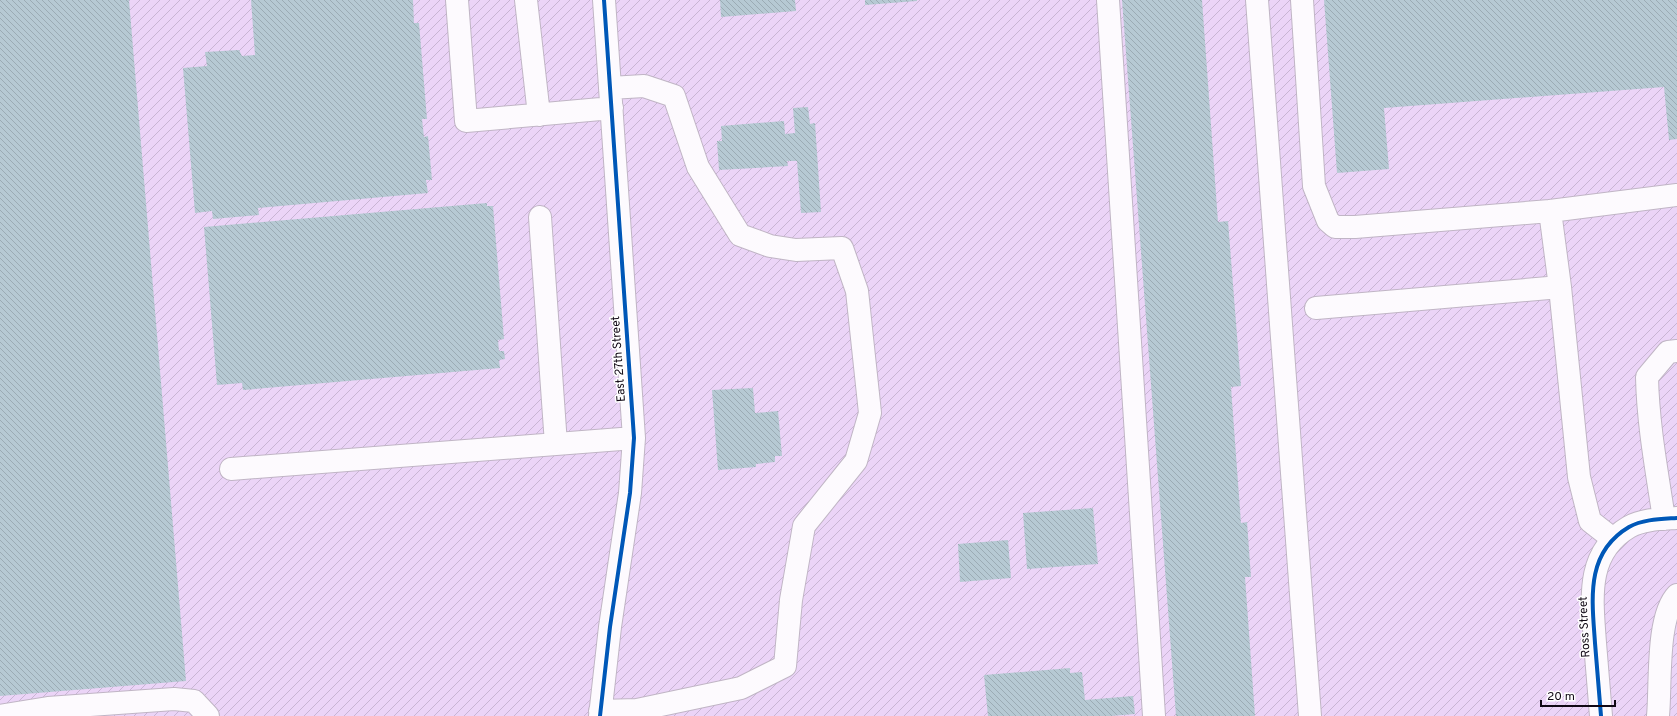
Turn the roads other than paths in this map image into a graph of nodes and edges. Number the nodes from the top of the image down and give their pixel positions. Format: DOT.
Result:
graph roads {
  1 [pos="457,0"];
  2 [pos="526,0"];
  3 [pos="604,0"];
  4 [pos="1108,0"];
  5 [pos="1257,0"];
  6 [pos="1302,0"];
  7 [pos="611,98"];
  8 [pos="539,115"];
  9 [pos="1677,195"];
  10 [pos="1550,211"];
  11 [pos="540,217"];
  12 [pos="1560,287"];
  13 [pos="1316,308"];
  14 [pos="1677,350"];
  15 [pos="634,438"];
  16 [pos="556,444"];
  17 [pos="231,469"];
  18 [pos="1670,519"];
  19 [pos="1613,539"];
  20 [pos="1677,595"];
  21 [pos="600,714"];
  22 [pos="0,716"];
  23 [pos="208,716"];
  24 [pos="1154,716"];
  25 [pos="1310,716"];
  26 [pos="1601,716"];
  27 [pos="1658,716"];
  1 -- 8 [label="street"];
  2 -- 8 [label="street"];
  3 -- 7 [label="street, East 27th Street"];
  4 -- 24 [label="street"];
  5 -- 25 [label="street"];
  6 -- 10 [label="street"];
  7 -- 8 [label="street"];
  7 -- 15 [label="street, East 27th Street"];
  7 -- 21 [label="street"];
  9 -- 10 [label="street"];
  10 -- 12 [label="street"];
  11 -- 16 [label="street"];
  12 -- 13 [label="street"];
  12 -- 19 [label="street"];
  14 -- 18 [label="street"];
  15 -- 16 [label="street"];
  15 -- 21 [label="street, East 27th Street"];
  16 -- 17 [label="street"];
  18 -- 19 [label="street, Ross Street"];
  19 -- 26 [label="street, Ross Street"];
  20 -- 27 [label="street"];
  22 -- 23 [label="street"];
}
